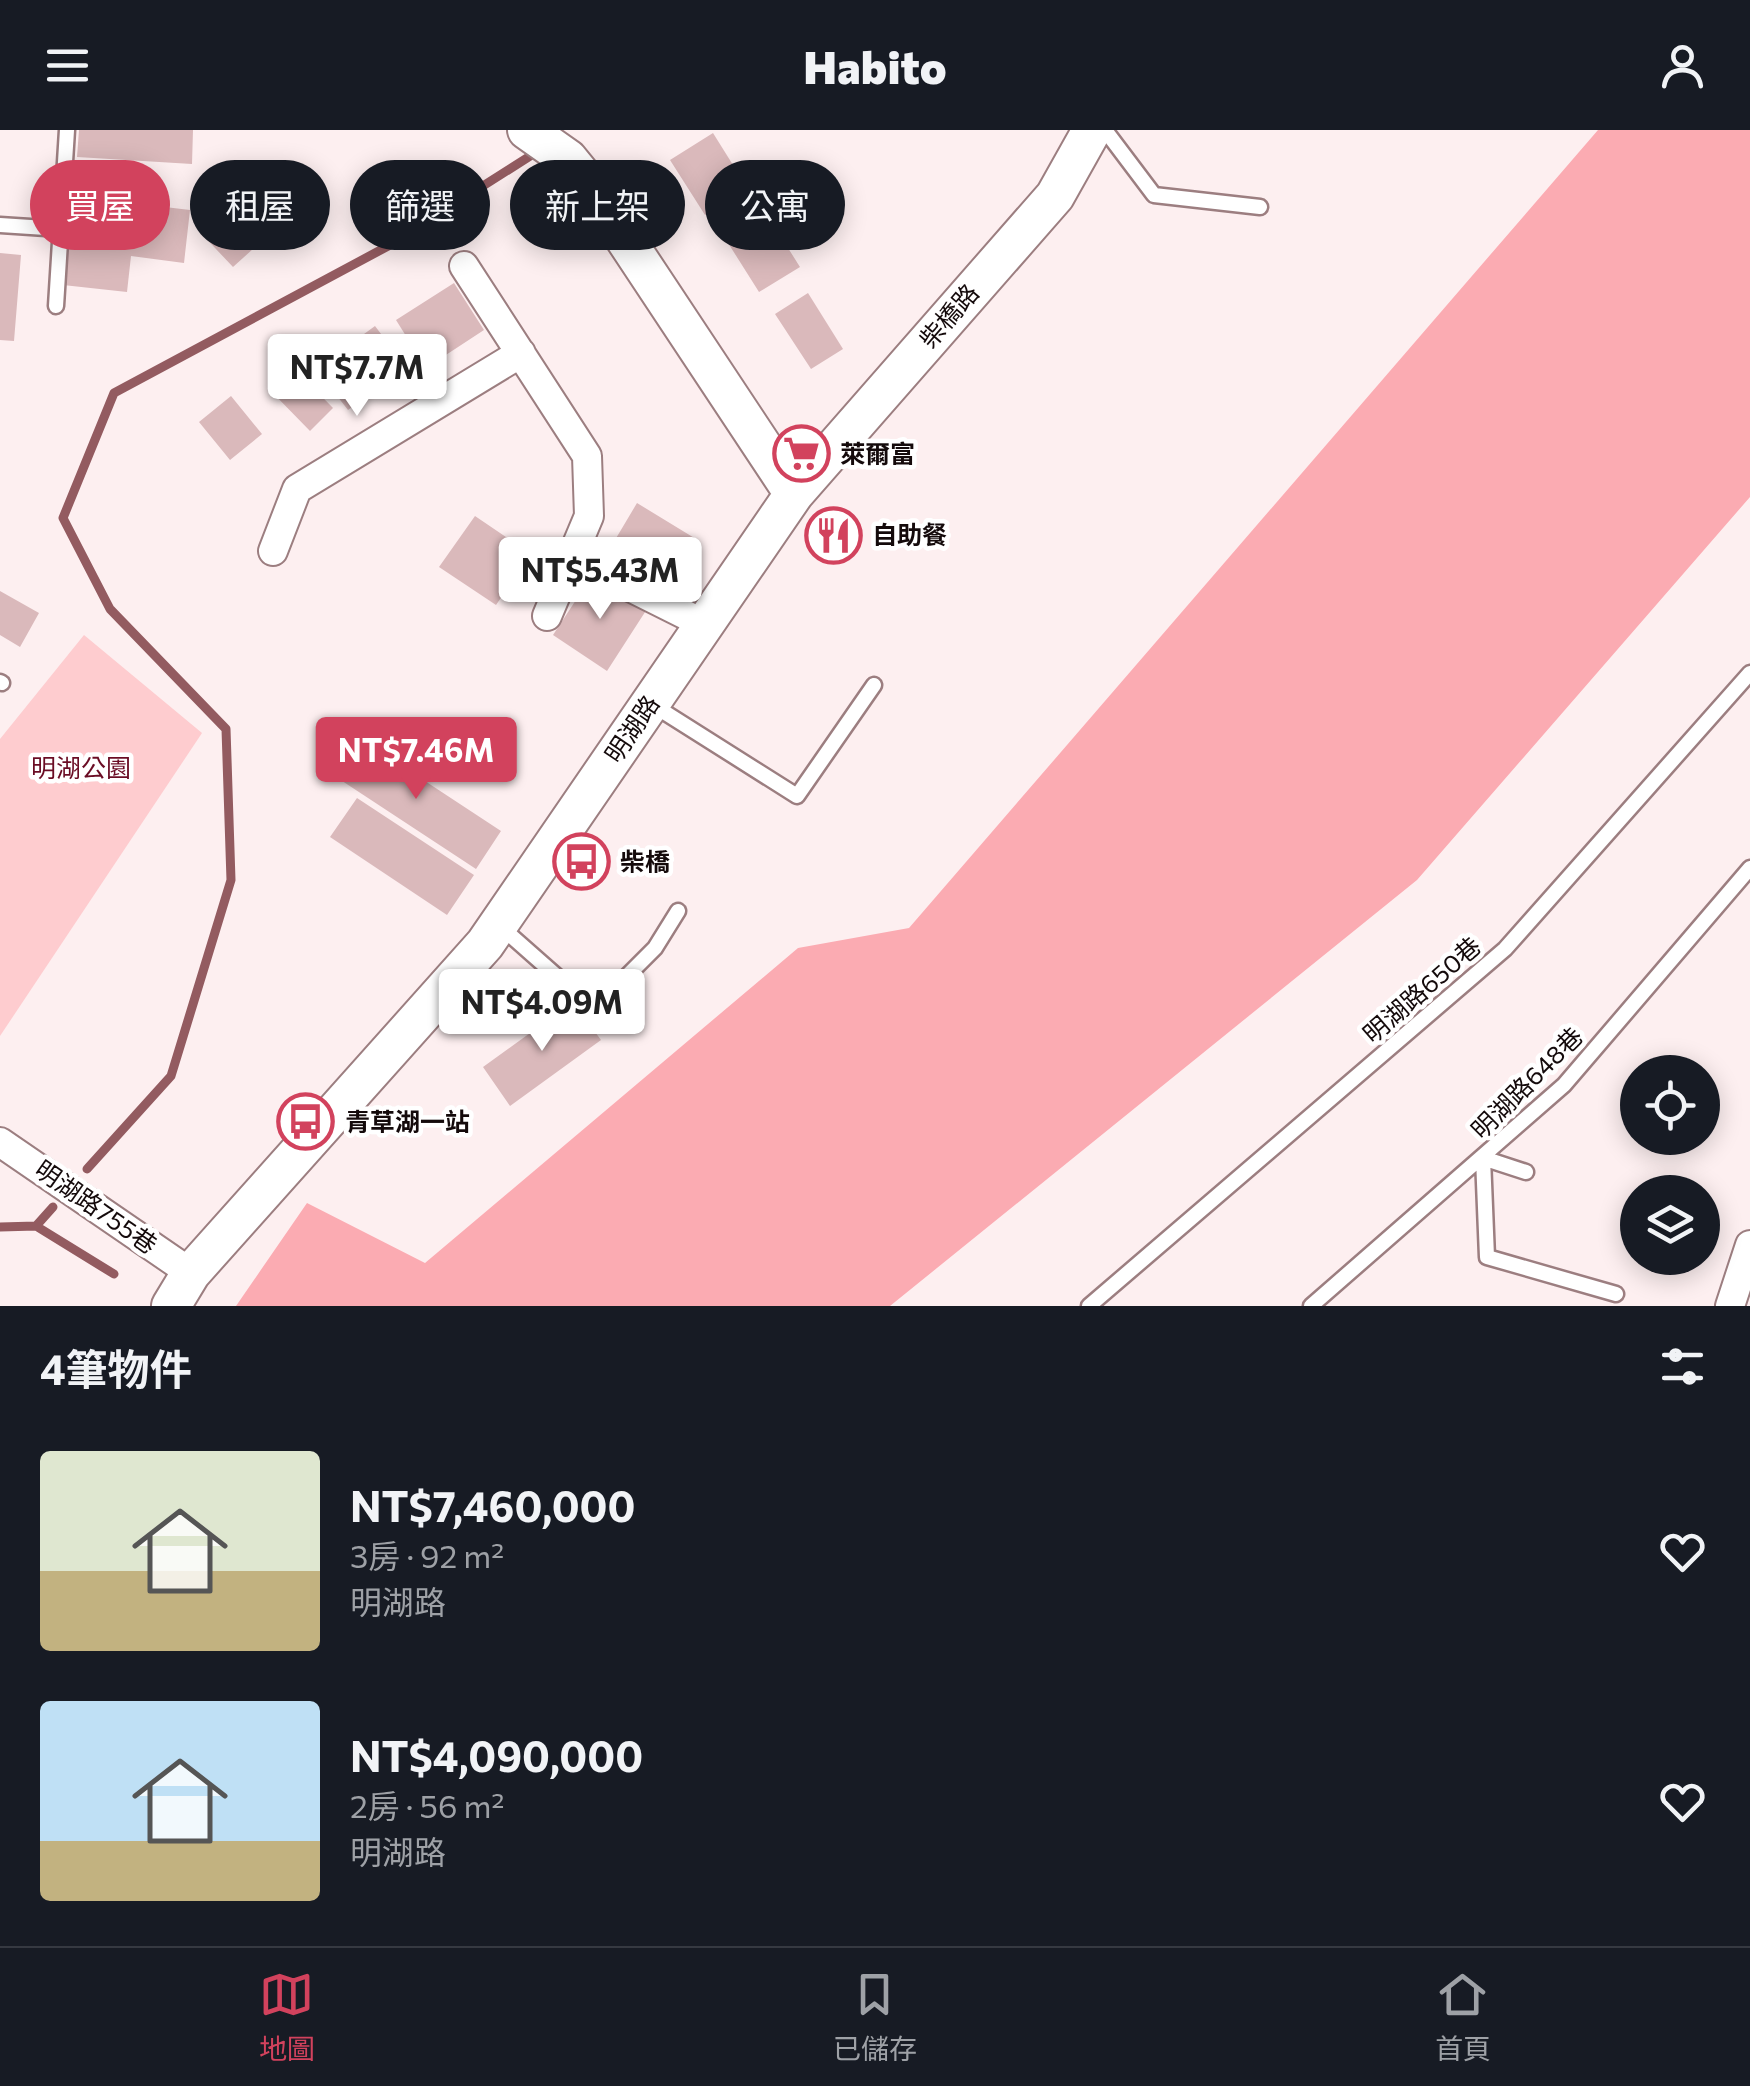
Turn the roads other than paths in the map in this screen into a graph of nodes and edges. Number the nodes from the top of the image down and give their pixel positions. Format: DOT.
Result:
graph roads {
  1 [pos="67,130"];
  2 [pos="1092,130"];
  3 [pos="1105,130"];
  4 [pos="528,131"];
  5 [pos="65,160"];
  6 [pos="1260,208"];
  7 [pos="0,225"];
  8 [pos="30,227"];
  9 [pos="60,250"];
  10 [pos="464,266"];
  11 [pos="56,306"];
  12 [pos="520,353"];
  13 [pos="794,494"];
  14 [pos="273,551"];
  15 [pos="572,558"];
  16 [pos="547,616"];
  17 [pos="704,624"];
  18 [pos="1750,672"];
  19 [pos="874,685"];
  20 [pos="650,703"];
  21 [pos="1750,868"];
  22 [pos="678,911"];
  23 [pos="499,926"];
  24 [pos="0,1142"];
  25 [pos="1483,1158"];
  26 [pos="1526,1172"];
  27 [pos="1750,1245"];
  28 [pos="191,1273"];
  29 [pos="1616,1294"];
  30 [pos="171,1306"];
  31 [pos="1090,1306"];
  32 [pos="1311,1306"];
  33 [pos="1730,1306"];
  1 -- 5 [label="lane"];
  2 -- 13 [label="main road, 柴橋路"];
  3 -- 6 [label="lane"];
  4 -- 13 [label="main road"];
  7 -- 8 [label="lane"];
  9 -- 11 [label="lane"];
  10 -- 12 [label="street"];
  12 -- 14 [label="street"];
  12 -- 15 [label="street"];
  13 -- 17 [label="main road, 明湖路"];
  15 -- 16 [label="street"];
  15 -- 17 [label="street"];
  17 -- 20 [label="main road, 明湖路"];
  18 -- 31 [label="lane, 明湖路650巷"];
  19 -- 20 [label="lane"];
  20 -- 23 [label="main road, 明湖路"];
  21 -- 25 [label="lane, 明湖路648巷"];
  22 -- 23 [label="lane"];
  23 -- 28 [label="main road, 明湖路"];
  24 -- 28 [label="street, 明湖路755巷"];
  25 -- 26 [label="lane"];
  25 -- 29 [label="lane"];
  25 -- 32 [label="lane, 明湖路648巷"];
  27 -- 33 [label="street"];
  28 -- 30 [label="main road, 明湖路"];
}
